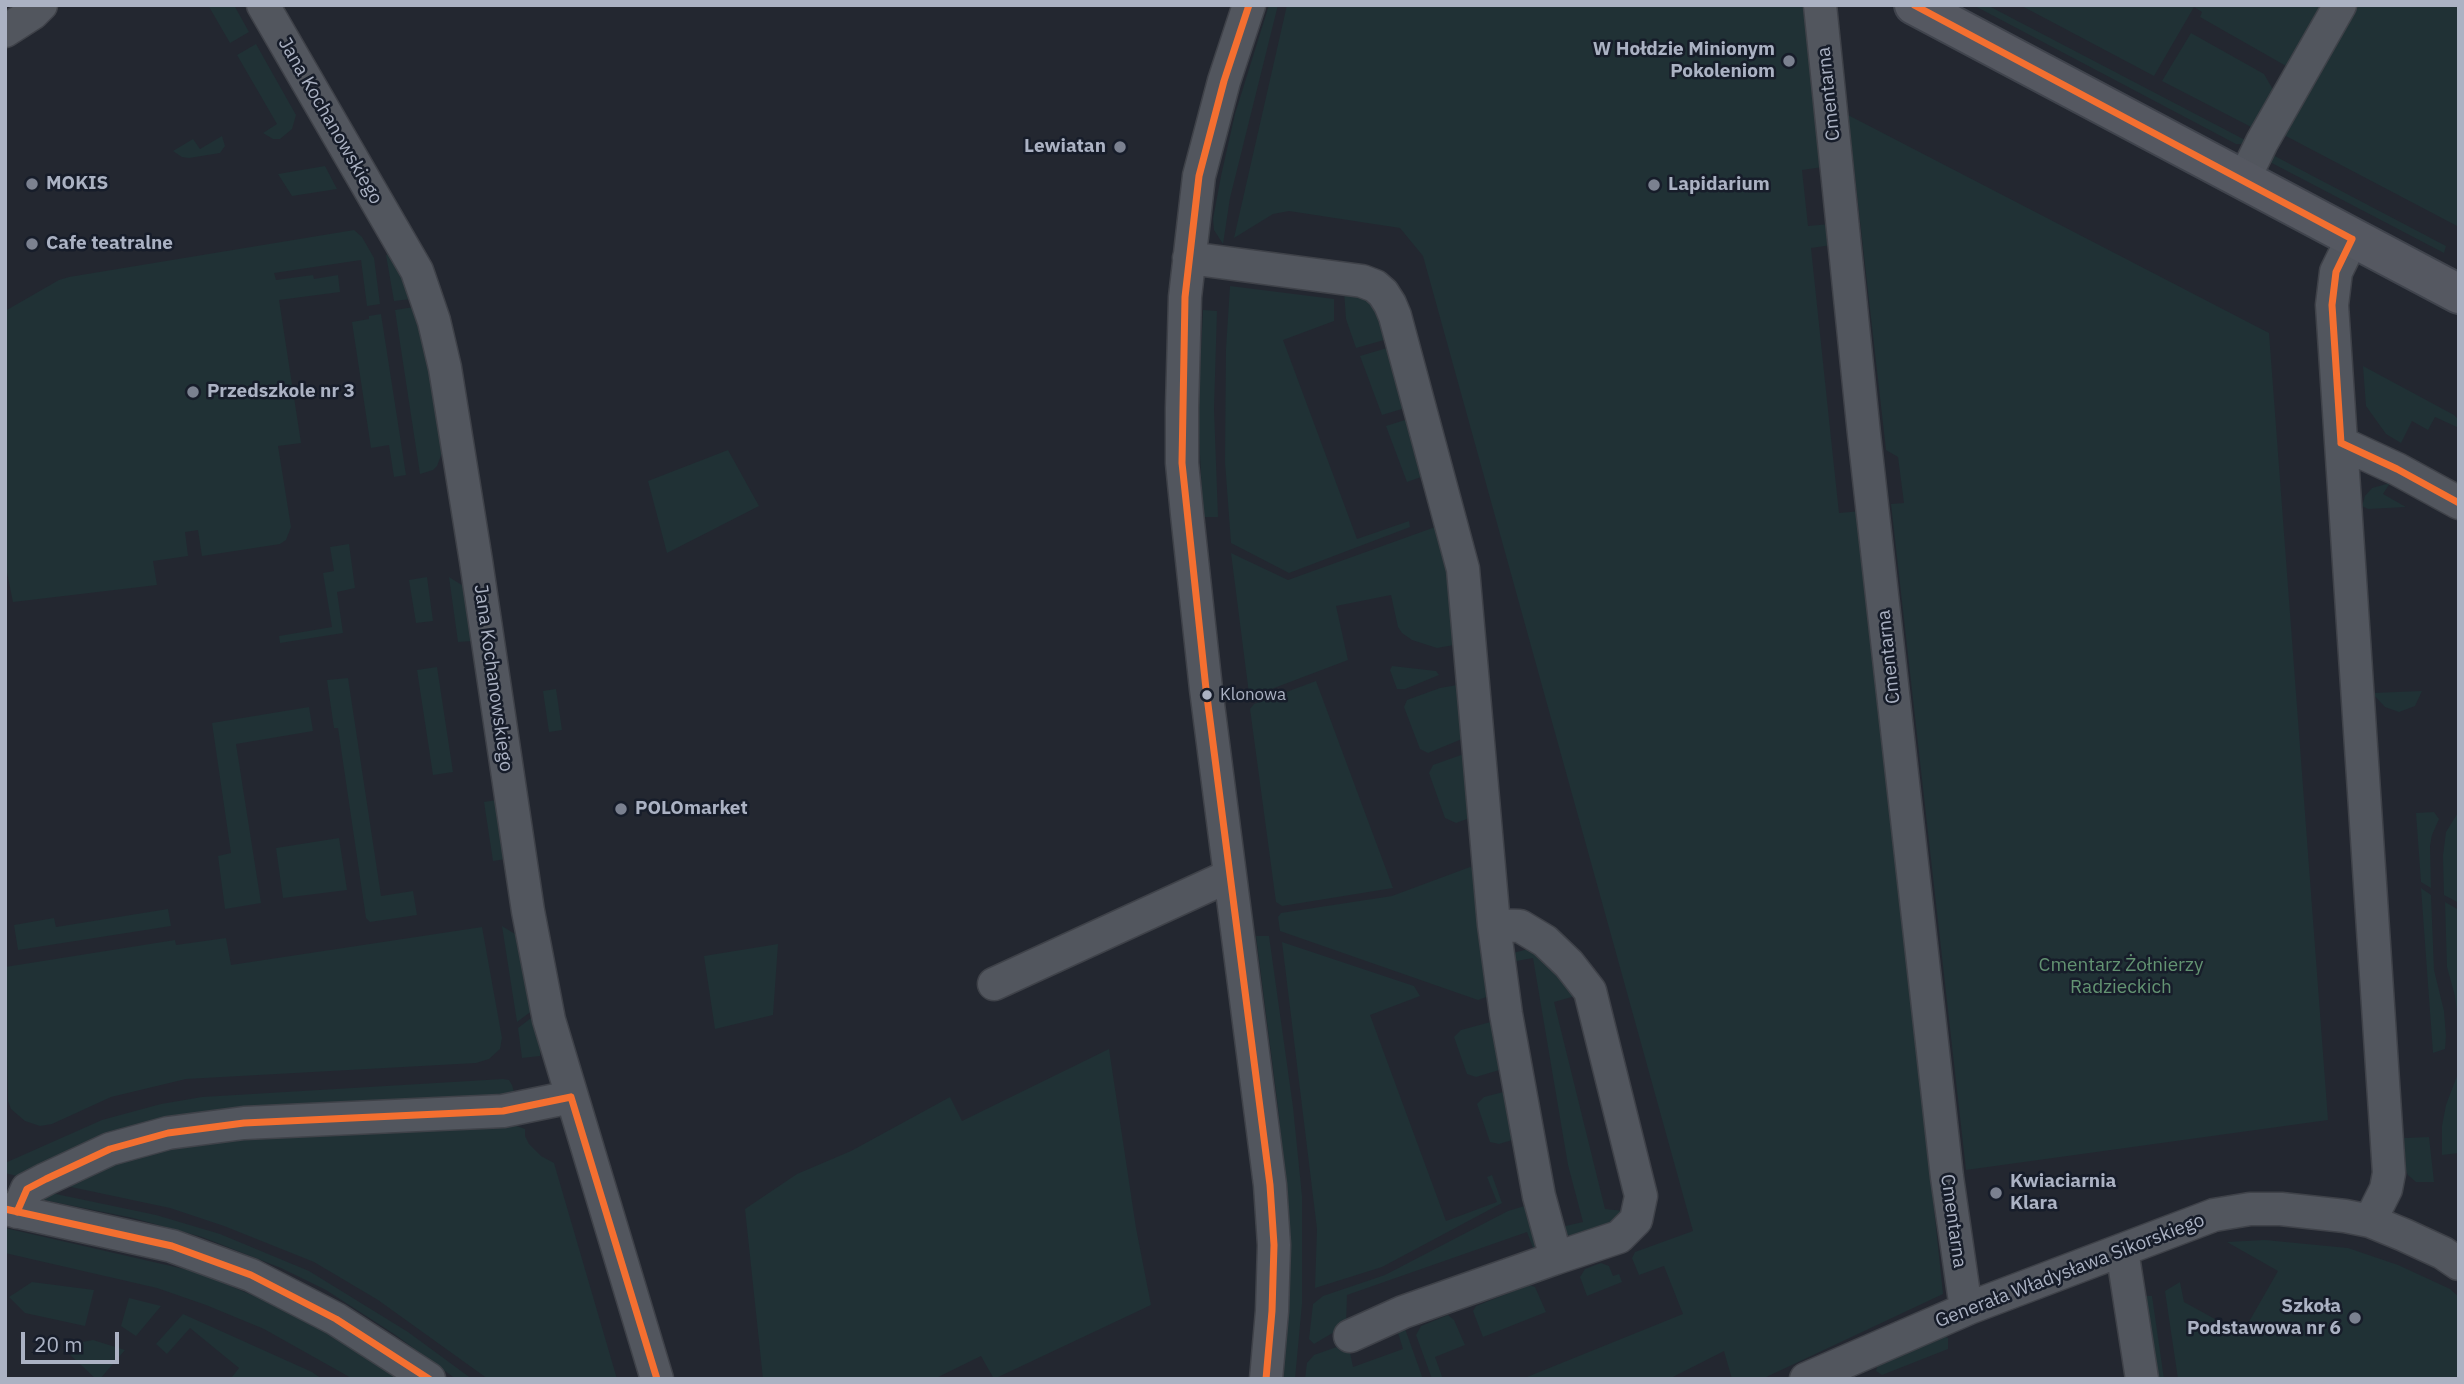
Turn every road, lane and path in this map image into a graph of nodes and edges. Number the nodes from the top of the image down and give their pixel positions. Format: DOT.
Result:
graph roads {
  1 [pos="41,5"];
  2 [pos="263,5"];
  3 [pos="1249,5"];
  4 [pos="1820,5"];
  5 [pos="1914,5"];
  6 [pos="2340,5"];
  7 [pos="5,30"];
  8 [pos="2243,181"];
  9 [pos="2351,239"];
  10 [pos="1189,258"];
  11 [pos="2459,294"];
  12 [pos="2341,443"];
  13 [pos="2459,503"];
  14 [pos="1229,876"];
  15 [pos="1494,925"];
  16 [pos="994,984"];
  17 [pos="571,1097"];
  18 [pos="11,1210"];
  19 [pos="2370,1221"];
  20 [pos="2122,1250"];
  21 [pos="1556,1258"];
  22 [pos="2459,1264"];
  23 [pos="1969,1308"];
  24 [pos="1350,1336"];
  25 [pos="429,1379"];
  26 [pos="657,1379"];
  27 [pos="1266,1379"];
  28 [pos="1806,1379"];
  29 [pos="2142,1379"];
  1 -- 7 [label="street"];
  2 -- 17 [label="street, Jana Kochanowskiego"];
  3 -- 10 [label="street"];
  4 -- 23 [label="street, Cmentarna"];
  5 -- 8 [label="main road"];
  6 -- 8 [label="street"];
  8 -- 9 [label="main road"];
  9 -- 11 [label="main road"];
  9 -- 12 [label="street"];
  10 -- 14 [label="street"];
  10 -- 15 [label="street"];
  12 -- 13 [label="street"];
  12 -- 19 [label="street"];
  14 -- 16 [label="street"];
  14 -- 27 [label="street"];
  15 -- 21 [label="street"];
  15 -- 21 [label="street"];
  17 -- 18 [label="street"];
  17 -- 26 [label="street, Jana Kochanowskiego"];
  18 -- 25 [label="street"];
  19 -- 20 [label="street, Generała Władysława Sikorskiego"];
  19 -- 22 [label="street, Generała Władysława Sikorskiego"];
  20 -- 23 [label="street, Generała Władysława Sikorskiego"];
  20 -- 29 [label="street"];
  21 -- 24 [label="street"];
  23 -- 28 [label="street, Generała Władysława Sikorskiego"];
}
